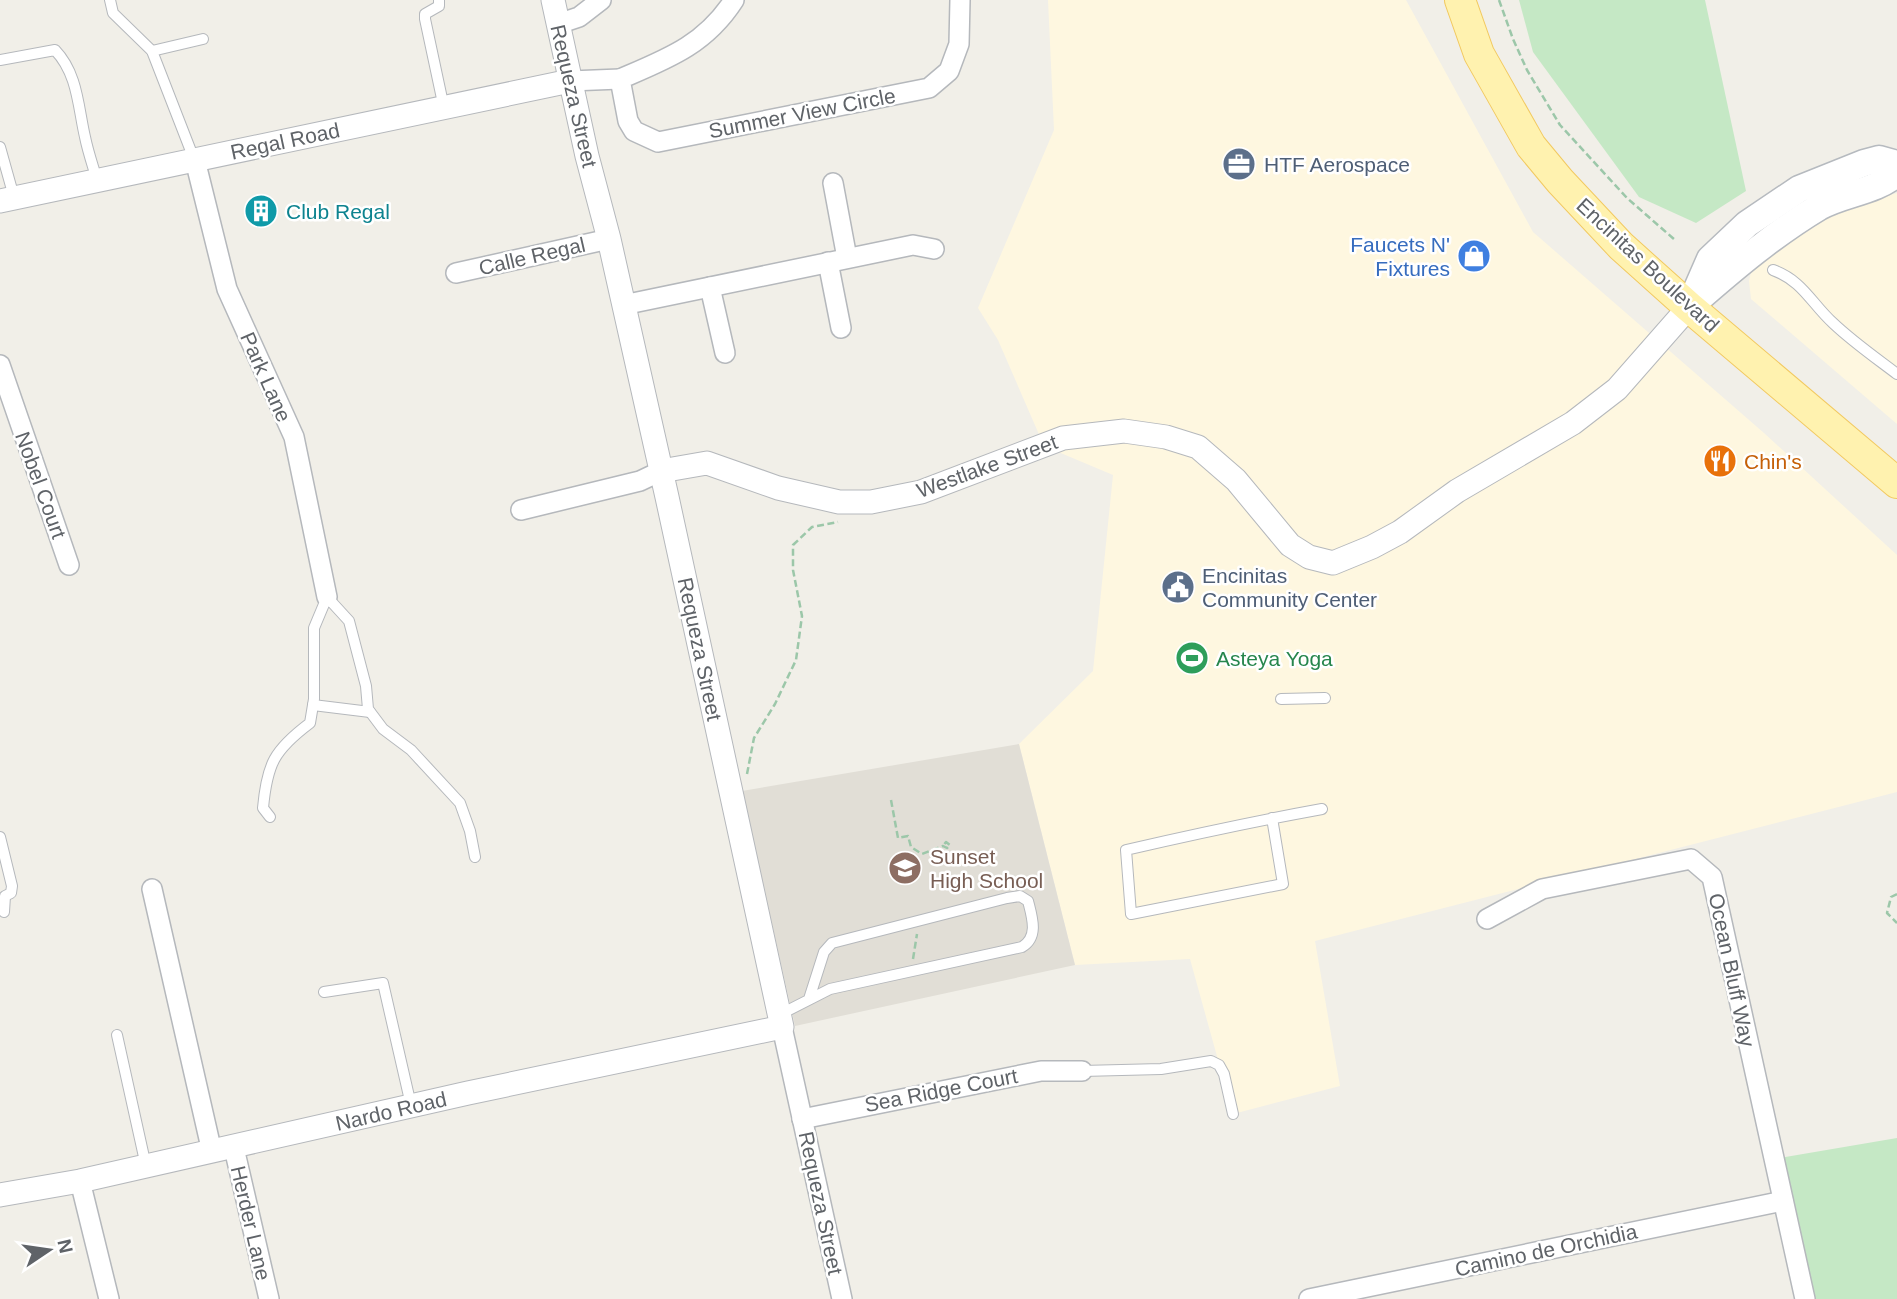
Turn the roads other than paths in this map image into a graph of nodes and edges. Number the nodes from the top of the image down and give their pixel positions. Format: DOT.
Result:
graph roads {
  1 [pos="110,0"];
  2 [pos="439,0"];
  3 [pos="553,0"];
  4 [pos="601,0"];
  5 [pos="734,0"];
  6 [pos="960,0"];
  7 [pos="1460,0"];
  8 [pos="558,24"];
  9 [pos="203,39"];
  10 [pos="152,51"];
  11 [pos="0,60"];
  12 [pos="620,79"];
  13 [pos="570,81"];
  14 [pos="444,108"];
  15 [pos="0,147"];
  16 [pos="195,160"];
  17 [pos="1897,164"];
  18 [pos="1897,173"];
  19 [pos="97,181"];
  20 [pos="833,183"];
  21 [pos="7,200"];
  22 [pos="609,239"];
  23 [pos="933,248"];
  24 [pos="838,259"];
  25 [pos="1773,270"];
  26 [pos="456,274"];
  27 [pos="710,286"];
  28 [pos="623,305"];
  29 [pos="1689,307"];
  30 [pos="841,328"];
  31 [pos="724,353"];
  32 [pos="0,365"];
  33 [pos="1897,374"];
  34 [pos="661,471"];
  35 [pos="1897,483"];
  36 [pos="522,510"];
  37 [pos="69,565"];
  38 [pos="327,597"];
  39 [pos="1325,698"];
  40 [pos="1281,699"];
  41 [pos="313,705"];
  42 [pos="370,712"];
  43 [pos="1322,809"];
  44 [pos="270,817"];
  45 [pos="1272,818"];
  46 [pos="0,837"];
  47 [pos="475,857"];
  48 [pos="152,889"];
  49 [pos="4,912"];
  50 [pos="1488,919"];
  51 [pos="324,992"];
  52 [pos="809,999"];
  53 [pos="781,1021"];
  54 [pos="117,1035"];
  55 [pos="1082,1071"];
  56 [pos="411,1106"];
  57 [pos="1233,1115"];
  58 [pos="802,1119"];
  59 [pos="223,1150"];
  60 [pos="146,1166"];
  61 [pos="80,1181"];
  62 [pos="0,1195"];
  63 [pos="1783,1200"];
  64 [pos="109,1299"];
  65 [pos="269,1299"];
  66 [pos="842,1299"];
  67 [pos="1309,1299"];
  68 [pos="1805,1299"];
  1 -- 10 [label="lane"];
  2 -- 14 [label="lane"];
  3 -- 8 [label="street, Requeza Street"];
  4 -- 8 [label="street"];
  5 -- 12 [label="street"];
  6 -- 12 [label="street, Summer View Circle"];
  7 -- 29 [label="main road, Encinitas Boulevard"];
  8 -- 13 [label="street, Requeza Street"];
  9 -- 10 [label="lane"];
  10 -- 16 [label="lane"];
  11 -- 19 [label="lane"];
  12 -- 13 [label="street"];
  13 -- 14 [label="street, Regal Road"];
  13 -- 22 [label="street, Requeza Street"];
  14 -- 16 [label="street, Regal Road"];
  15 -- 21 [label="lane"];
  16 -- 19 [label="street, Regal Road"];
  16 -- 38 [label="street, Park Lane"];
  17 -- 29 [label="main road"];
  18 -- 29 [label="main road"];
  19 -- 21 [label="street, Regal Road"];
  20 -- 24 [label="street"];
  22 -- 26 [label="street, Calle Regal"];
  22 -- 28 [label="street, Requeza Street"];
  23 -- 24 [label="street"];
  24 -- 27 [label="street"];
  24 -- 30 [label="street"];
  25 -- 33 [label="lane"];
  27 -- 28 [label="street"];
  27 -- 31 [label="street"];
  28 -- 34 [label="street, Requeza Street"];
  29 -- 34 [label="street, Westlake Street"];
  29 -- 35 [label="main road, Encinitas Boulevard"];
  32 -- 37 [label="street, Nobel Court"];
  34 -- 36 [label="street"];
  34 -- 53 [label="street, Requeza Street"];
  38 -- 41 [label="lane"];
  38 -- 42 [label="lane"];
  39 -- 40 [label="lane"];
  41 -- 42 [label="lane"];
  41 -- 44 [label="lane"];
  42 -- 47 [label="lane"];
  43 -- 45 [label="lane"];
  45 -- 45 [label="lane"];
  46 -- 49 [label="lane"];
  48 -- 59 [label="street, Herder Lane"];
  50 -- 63 [label="street, Ocean Bluff Way"];
  51 -- 56 [label="lane"];
  52 -- 52 [label="lane"];
  52 -- 53 [label="lane"];
  53 -- 56 [label="street, Nardo Road"];
  53 -- 58 [label="street, Requeza Street"];
  54 -- 60 [label="lane"];
  55 -- 57 [label="lane"];
  55 -- 58 [label="street, Sea Ridge Court"];
  56 -- 59 [label="street, Nardo Road"];
  58 -- 66 [label="street, Requeza Street"];
  59 -- 60 [label="street, Nardo Road"];
  59 -- 65 [label="street, Herder Lane"];
  60 -- 61 [label="street, Nardo Road"];
  61 -- 62 [label="street, Nardo Road"];
  61 -- 64 [label="street"];
  63 -- 67 [label="street, Camino de Orchidia"];
  63 -- 68 [label="street, Ocean Bluff Way"];
}
